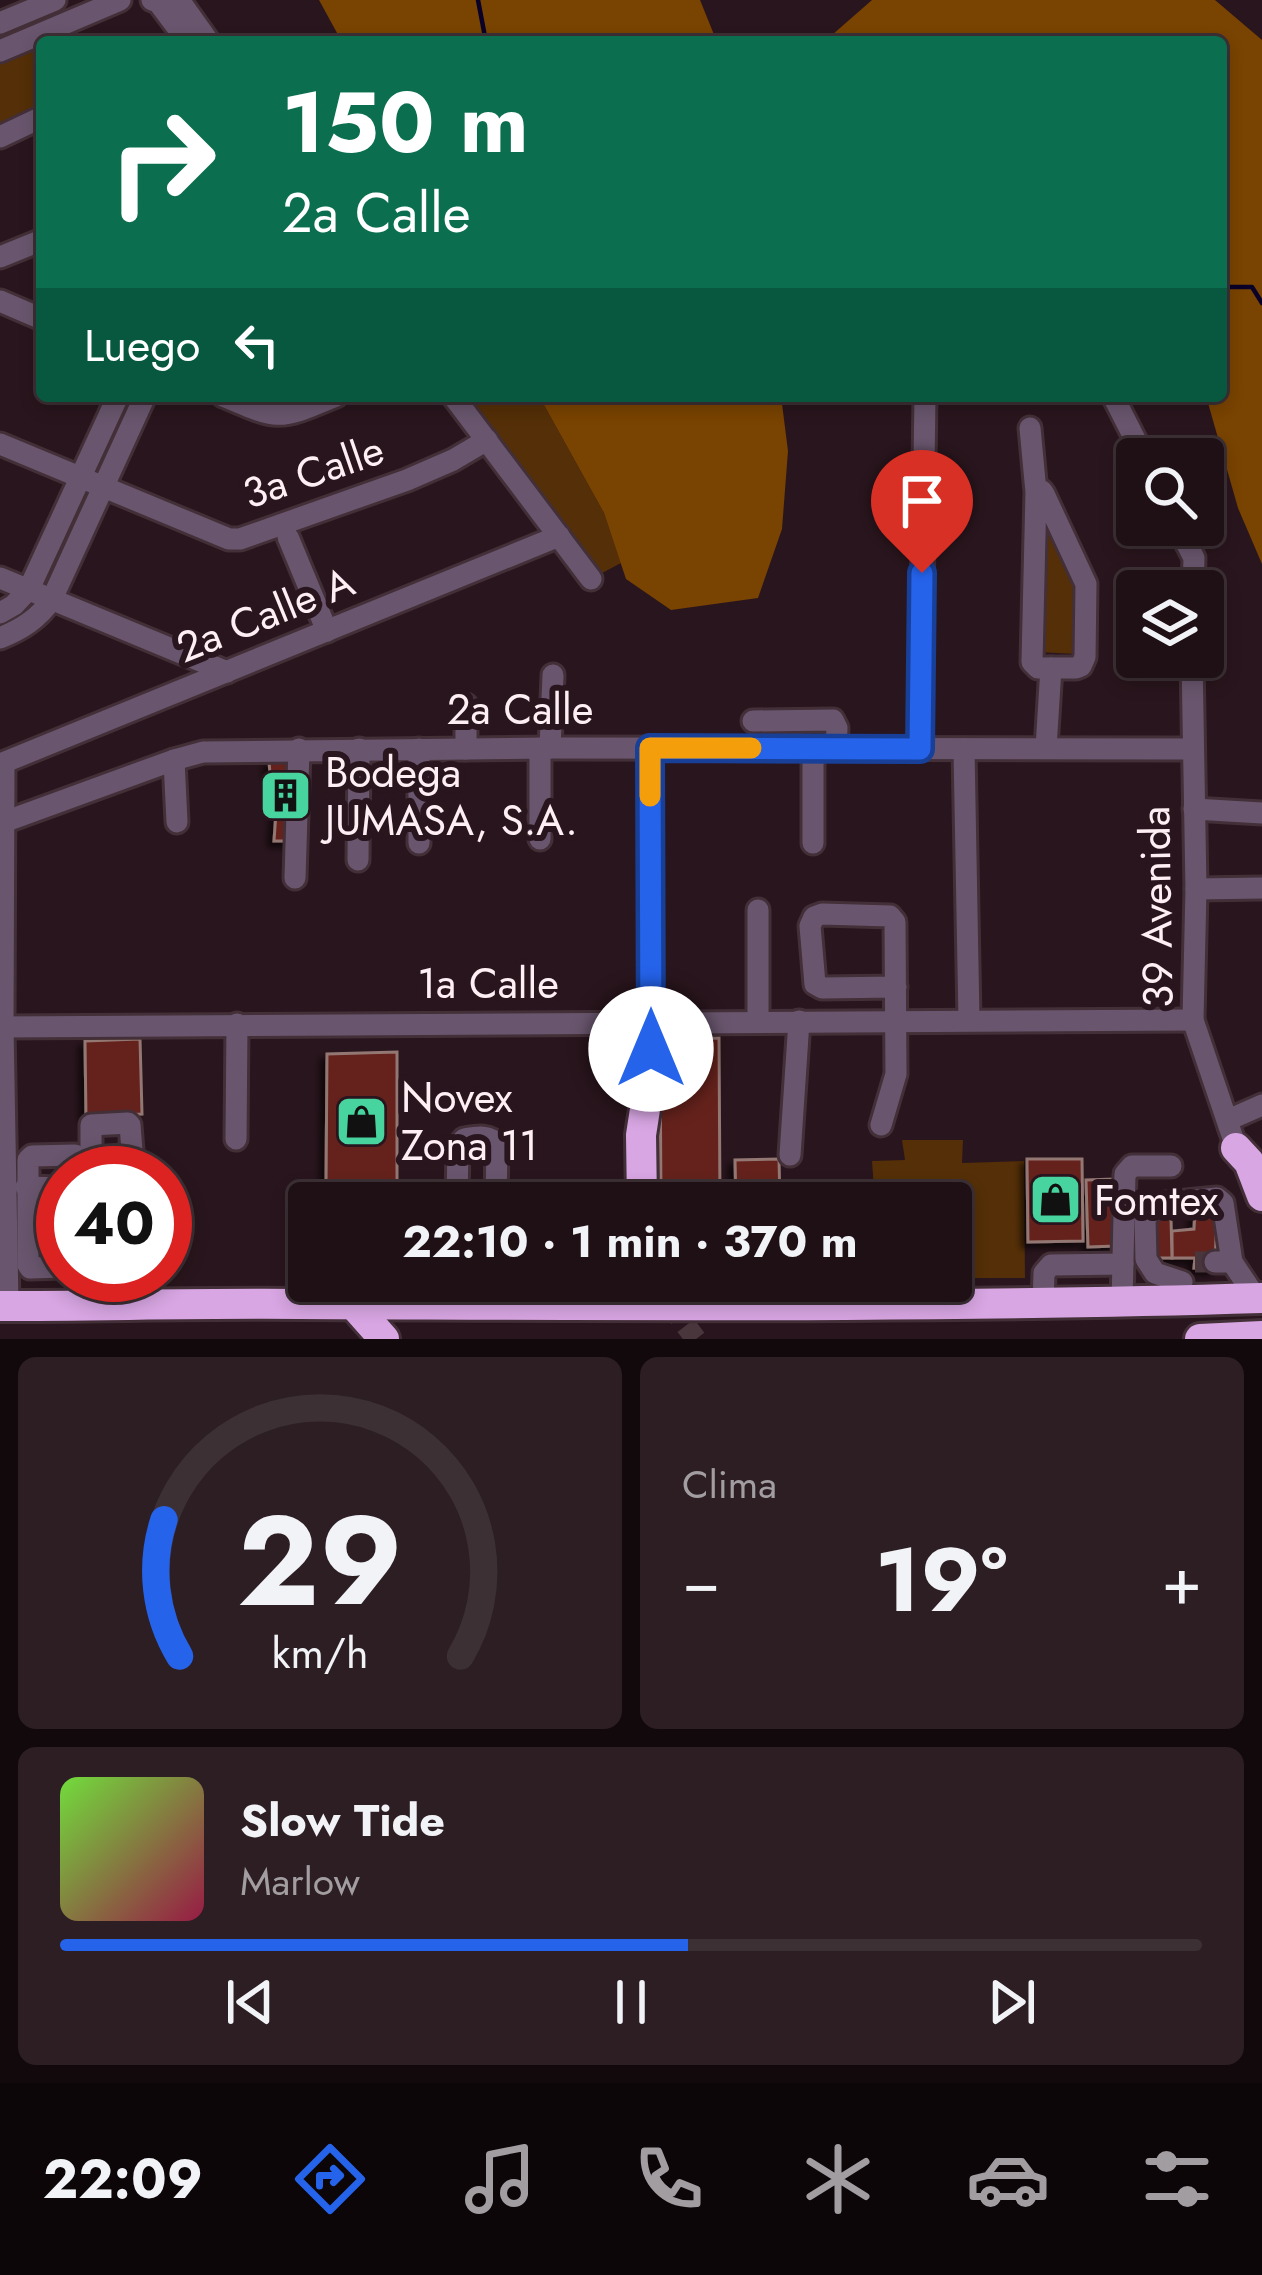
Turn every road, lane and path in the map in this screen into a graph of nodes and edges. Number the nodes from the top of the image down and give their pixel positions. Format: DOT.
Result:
graph roads {
  1 [pos="56,0"];
  2 [pos="120,0"];
  3 [pos="152,0"];
  4 [pos="179,0"];
  5 [pos="31,5"];
  6 [pos="0,23"];
  7 [pos="46,36"];
  8 [pos="48,36"];
  9 [pos="184,36"];
  10 [pos="205,36"];
  11 [pos="36,40"];
  12 [pos="0,51"];
  13 [pos="36,120"];
  14 [pos="0,137"];
  15 [pos="36,242"];
  16 [pos="0,257"];
  17 [pos="0,301"];
  18 [pos="36,316"];
  19 [pos="116,402"];
  20 [pos="141,402"];
  21 [pos="237,402"];
  22 [pos="321,402"];
  23 [pos="458,402"];
  24 [pos="925,402"];
  25 [pos="1116,402"];
  26 [pos="1030,428"];
  27 [pos="1134,438"];
  28 [pos="487,440"];
  29 [pos="0,444"];
  30 [pos="91,482"];
  31 [pos="1036,492"];
  32 [pos="559,536"];
  33 [pos="288,537"];
  34 [pos="0,578"];
  35 [pos="590,579"];
  36 [pos="29,590"];
  37 [pos="52,599"];
  38 [pos="0,614"];
  39 [pos="327,631"];
  40 [pos="0,638"];
  41 [pos="1051,668"];
  42 [pos="227,672"];
  43 [pos="553,675"];
  44 [pos="1192,678"];
  45 [pos="466,705"];
  46 [pos="753,721"];
  47 [pos="466,748"];
  48 [pos="545,748"];
  49 [pos="650,748"];
  50 [pos="1046,748"];
  51 [pos="299,749"];
  52 [pos="359,749"];
  53 [pos="419,749"];
  54 [pos="824,749"];
  55 [pos="920,749"];
  56 [pos="964,749"];
  57 [pos="1192,749"];
  58 [pos="174,760"];
  59 [pos="2,764"];
  60 [pos="1194,809"];
  61 [pos="1262,812"];
  62 [pos="178,822"];
  63 [pos="4,823"];
  64 [pos="540,838"];
  65 [pos="419,843"];
  66 [pos="812,843"];
  67 [pos="358,860"];
  68 [pos="295,878"];
  69 [pos="1262,888"];
  70 [pos="1196,889"];
  71 [pos="758,910"];
  72 [pos="896,987"];
  73 [pos="969,1020"];
  74 [pos="1193,1020"];
  75 [pos="651,1021"];
  76 [pos="758,1021"];
  77 [pos="799,1021"];
  78 [pos="897,1021"];
  79 [pos="237,1024"];
  80 [pos="2,1027"];
  81 [pos="650,1077"];
  82 [pos="1262,1105"];
  83 [pos="881,1125"];
  84 [pos="1232,1134"];
  85 [pos="236,1139"];
  86 [pos="91,1146"];
  87 [pos="131,1146"];
  88 [pos="790,1155"];
  89 [pos="36,1156"];
  90 [pos="1171,1166"];
  91 [pos="457,1182"];
  92 [pos="496,1182"];
  93 [pos="642,1182"];
  94 [pos="652,1182"];
  95 [pos="26,1187"];
  96 [pos="36,1187"];
  97 [pos="1262,1196"];
  98 [pos="1262,1216"];
  99 [pos="3,1229"];
  100 [pos="1214,1262"];
  101 [pos="1123,1264"];
  102 [pos="3,1265"];
  103 [pos="36,1268"];
  104 [pos="1176,1292"];
  105 [pos="192,1293"];
  106 [pos="1259,1298"];
  107 [pos="972,1301"];
  108 [pos="48,1302"];
  109 [pos="372,1302"];
  110 [pos="660,1302"];
  111 [pos="681,1302"];
  112 [pos="720,1302"];
  113 [pos="1122,1303"];
  114 [pos="353,1304"];
  115 [pos="1043,1304"];
  116 [pos="692,1305"];
  117 [pos="3,1313"];
  118 [pos="1262,1336"];
  119 [pos="384,1339"];
  120 [pos="1200,1339"];
  1 -- 5 [label="street"];
  2 -- 8 [label="street"];
  3 -- 9 [label="street"];
  4 -- 10 [label="street"];
  5 -- 6 [label="street"];
  5 -- 7 [label="street"];
  11 -- 12 [label="street"];
  13 -- 14 [label="street"];
  15 -- 16 [label="street"];
  17 -- 18 [label="street"];
  19 -- 30 [label="street"];
  20 -- 30 [label="street"];
  21 -- 22 [label="street"];
  23 -- 28 [label="street"];
  24 -- 55 [label="street"];
  25 -- 27 [label="street"];
  26 -- 31 [label="street"];
  28 -- 30 [label="street, 3a Calle"];
  28 -- 32 [label="street"];
  29 -- 30 [label="street"];
  30 -- 36 [label="street"];
  30 -- 37 [label="street"];
  31 -- 41 [label="street"];
  31 -- 41 [label="street"];
  32 -- 35 [label="street"];
  32 -- 39 [label="street, 2a Calle A"];
  33 -- 39 [label="street"];
  34 -- 36 [label="street"];
  36 -- 37 [label="street"];
  36 -- 38 [label="street"];
  37 -- 40 [label="street"];
  37 -- 42 [label="street"];
  39 -- 42 [label="street, 2a Calle A"];
  41 -- 50 [label="street"];
  42 -- 59 [label="street, 2a Calle A"];
  43 -- 48 [label="street"];
  44 -- 57 [label="street, 39 Avenida"];
  45 -- 47 [label="street"];
  46 -- 54 [label="street"];
  47 -- 48 [label="street, 2a Calle"];
  47 -- 53 [label="street, 2a Calle"];
  48 -- 49 [label="street, 2a Calle"];
  48 -- 64 [label="street"];
  49 -- 54 [label="street, 2a Calle"];
  49 -- 75 [label="street"];
  50 -- 56 [label="street, 2a Calle"];
  50 -- 57 [label="street, 2a Calle"];
  51 -- 52 [label="street, 2a Calle"];
  51 -- 58 [label="street, 2a Calle"];
  51 -- 68 [label="street"];
  52 -- 53 [label="street, 2a Calle"];
  52 -- 67 [label="street"];
  53 -- 65 [label="street"];
  54 -- 55 [label="street, 2a Calle"];
  54 -- 66 [label="street"];
  55 -- 56 [label="street, 2a Calle"];
  56 -- 73 [label="street"];
  57 -- 60 [label="street, 39 Avenida"];
  58 -- 62 [label="street"];
  58 -- 63 [label="street, 2a Calle"];
  59 -- 63 [label="street"];
  60 -- 61 [label="street"];
  60 -- 70 [label="street, 39 Avenida"];
  63 -- 80 [label="street"];
  69 -- 70 [label="street"];
  70 -- 74 [label="street, 39 Avenida"];
  71 -- 76 [label="street"];
  72 -- 72 [label="street"];
  72 -- 78 [label="street"];
  73 -- 74 [label="street, 1a Calle"];
  73 -- 78 [label="street, 1a Calle"];
  74 -- 84 [label="street, 39 Avenida"];
  75 -- 76 [label="street, 1a Calle"];
  75 -- 79 [label="street, 1a Calle"];
  75 -- 81 [label="street"];
  76 -- 77 [label="street, 1a Calle"];
  77 -- 78 [label="street, 1a Calle"];
  77 -- 88 [label="street"];
  78 -- 83 [label="street"];
  79 -- 80 [label="street, 1a Calle"];
  79 -- 85 [label="street"];
  80 -- 99 [label="street"];
  81 -- 93 [label="highway"];
  81 -- 94 [label="street"];
  82 -- 84 [label="street"];
  84 -- 97 [label="highway"];
  84 -- 98 [label="street, 39 Avenida"];
  86 -- 87 [label="street"];
  89 -- 95 [label="street"];
  90 -- 101 [label="street"];
  91 -- 92 [label="street"];
  95 -- 96 [label="street"];
  95 -- 103 [label="street"];
  99 -- 102 [label="street"];
  100 -- 104 [label="street"];
  100 -- 104 [label="street"];
  100 -- 106 [label="street"];
  101 -- 113 [label="street"];
  101 -- 115 [label="street"];
  102 -- 117 [label="street"];
  104 -- 106 [label="highway"];
  104 -- 113 [label="highway"];
  105 -- 114 [label="highway"];
  107 -- 115 [label="highway"];
  108 -- 117 [label="highway"];
  109 -- 114 [label="highway"];
  110 -- 116 [label="highway"];
  111 -- 116 [label="highway"];
  112 -- 116 [label="highway"];
  113 -- 115 [label="highway"];
  114 -- 119 [label="highway"];
  118 -- 120 [label="highway"];
}
